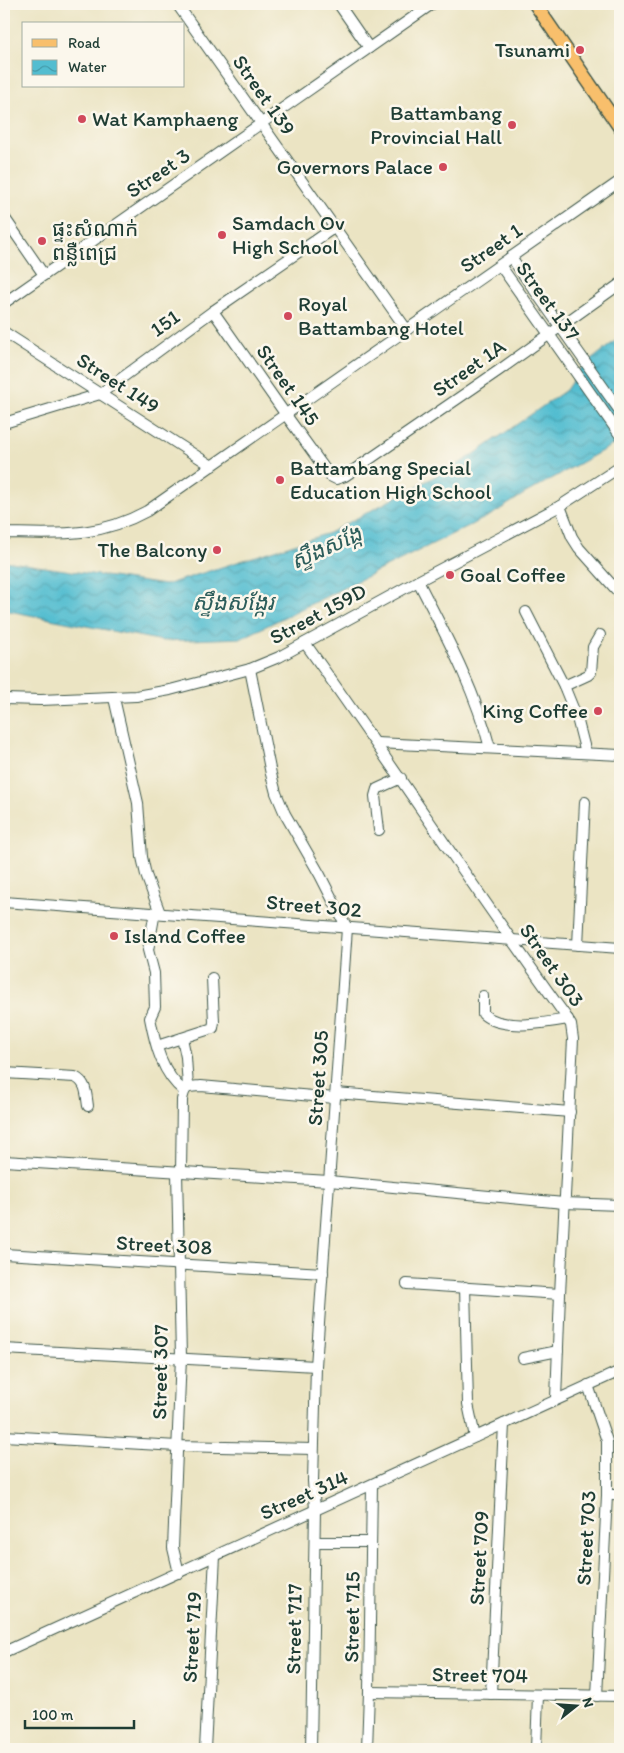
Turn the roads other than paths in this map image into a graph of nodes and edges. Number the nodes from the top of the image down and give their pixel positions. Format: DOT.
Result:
graph roads {
  1 [pos="177,4"];
  2 [pos="432,4"];
  3 [pos="535,4"];
  4 [pos="340,6"];
  5 [pos="369,48"];
  6 [pos="261,124"];
  7 [pos="620,128"];
  8 [pos="620,181"];
  9 [pos="4,217"];
  10 [pos="335,227"];
  11 [pos="511,257"];
  12 [pos="500,265"];
  13 [pos="44,275"];
  14 [pos="620,284"];
  15 [pos="4,303"];
  16 [pos="213,310"];
  17 [pos="561,327"];
  18 [pos="407,330"];
  19 [pos="4,332"];
  20 [pos="549,335"];
  21 [pos="100,394"];
  22 [pos="620,411"];
  23 [pos="286,415"];
  24 [pos="4,423"];
  25 [pos="620,435"];
  26 [pos="212,466"];
  27 [pos="620,467"];
  28 [pos="336,479"];
  29 [pos="560,506"];
  30 [pos="4,533"];
  31 [pos="418,581"];
  32 [pos="620,594"];
  33 [pos="526,612"];
  34 [pos="600,635"];
  35 [pos="306,643"];
  36 [pos="250,669"];
  37 [pos="564,686"];
  38 [pos="114,698"];
  39 [pos="4,699"];
  40 [pos="377,743"];
  41 [pos="490,748"];
  42 [pos="586,753"];
  43 [pos="620,755"];
  44 [pos="401,778"];
  45 [pos="585,802"];
  46 [pos="378,830"];
  47 [pos="4,902"];
  48 [pos="157,912"];
  49 [pos="347,928"];
  50 [pos="511,940"];
  51 [pos="578,945"];
  52 [pos="620,948"];
  53 [pos="212,978"];
  54 [pos="483,996"];
  55 [pos="568,1019"];
  56 [pos="182,1038"];
  57 [pos="157,1046"];
  58 [pos="4,1074"];
  59 [pos="186,1089"];
  60 [pos="335,1096"];
  61 [pos="88,1106"];
  62 [pos="570,1112"];
  63 [pos="4,1161"];
  64 [pos="179,1172"];
  65 [pos="329,1181"];
  66 [pos="564,1203"];
  67 [pos="620,1205"];
  68 [pos="4,1254"];
  69 [pos="179,1264"];
  70 [pos="323,1273"];
  71 [pos="407,1284"];
  72 [pos="465,1287"];
  73 [pos="560,1294"];
  74 [pos="4,1349"];
  75 [pos="558,1351"];
  76 [pos="181,1357"];
  77 [pos="522,1358"];
  78 [pos="316,1366"];
  79 [pos="620,1371"];
  80 [pos="588,1385"];
  81 [pos="556,1399"];
  82 [pos="504,1424"];
  83 [pos="4,1436"];
  84 [pos="475,1437"];
  85 [pos="177,1446"];
  86 [pos="313,1449"];
  87 [pos="372,1485"];
  88 [pos="607,1495"];
  89 [pos="620,1495"];
  90 [pos="315,1510"];
  91 [pos="315,1542"];
  92 [pos="371,1542"];
  93 [pos="214,1556"];
  94 [pos="179,1572"];
  95 [pos="4,1652"];
  96 [pos="369,1692"];
  97 [pos="491,1694"];
  98 [pos="538,1695"];
  99 [pos="597,1696"];
  100 [pos="620,1696"];
  101 [pos="206,1749"];
  102 [pos="310,1749"];
  103 [pos="367,1749"];
  104 [pos="536,1749"];
  1 -- 6 [label="street, Street 139"];
  2 -- 5 [label="street, Street 3"];
  3 -- 7 [label="main road"];
  4 -- 5 [label="street"];
  5 -- 6 [label="street, Street 3"];
  6 -- 10 [label="street, Street 139"];
  6 -- 13 [label="street, Street 3"];
  8 -- 11 [label="street, Street 1"];
  9 -- 13 [label="street"];
  10 -- 16 [label="street, 151"];
  10 -- 18 [label="street, Street 139"];
  11 -- 12 [label="street, Street 1"];
  11 -- 17 [label="street, Street 137"];
  12 -- 18 [label="street, Street 1"];
  12 -- 20 [label="street, Street 137"];
  13 -- 15 [label="street, Street 3"];
  14 -- 17 [label="street, Street 1A"];
  16 -- 21 [label="street, 151"];
  16 -- 23 [label="street, Street 145"];
  17 -- 20 [label="street, Street 1A"];
  17 -- 22 [label="street, Street 137"];
  18 -- 23 [label="street, Street 1"];
  19 -- 21 [label="street, Street 149"];
  20 -- 25 [label="street, Street 137"];
  20 -- 28 [label="street, Street 1A"];
  21 -- 24 [label="street, 151"];
  21 -- 26 [label="street, Street 149"];
  23 -- 26 [label="street, Street 1"];
  23 -- 28 [label="street, Street 145"];
  26 -- 30 [label="street, Street 1"];
  27 -- 29 [label="street, Street 159D"];
  29 -- 31 [label="street, Street 159D"];
  29 -- 32 [label="street"];
  31 -- 35 [label="street, Street 159D"];
  31 -- 41 [label="street"];
  33 -- 37 [label="street"];
  34 -- 37 [label="street"];
  35 -- 36 [label="street, Street 159D"];
  35 -- 40 [label="street, Street 303"];
  36 -- 38 [label="street, Street 159D"];
  36 -- 49 [label="street"];
  37 -- 42 [label="street"];
  38 -- 39 [label="street, Street 159D"];
  38 -- 48 [label="street"];
  40 -- 41 [label="street"];
  40 -- 44 [label="street, Street 303"];
  41 -- 42 [label="street"];
  42 -- 43 [label="street"];
  44 -- 46 [label="street"];
  44 -- 50 [label="street, Street 303"];
  45 -- 51 [label="street"];
  47 -- 48 [label="street, Street 302"];
  48 -- 49 [label="street, Street 302"];
  48 -- 57 [label="street"];
  49 -- 50 [label="street, Street 302"];
  49 -- 60 [label="street, Street 305"];
  50 -- 51 [label="street, Street 302"];
  50 -- 55 [label="street, Street 303"];
  51 -- 52 [label="street, Street 302"];
  53 -- 56 [label="street"];
  54 -- 55 [label="street"];
  55 -- 62 [label="street, Street 303"];
  56 -- 57 [label="street"];
  56 -- 59 [label="street, Street 307"];
  57 -- 59 [label="street"];
  58 -- 61 [label="street"];
  59 -- 60 [label="street"];
  59 -- 64 [label="street, Street 307"];
  60 -- 62 [label="street"];
  60 -- 65 [label="street, Street 305"];
  62 -- 66 [label="street, Street 303"];
  63 -- 64 [label="street"];
  64 -- 65 [label="street"];
  64 -- 69 [label="street, Street 307"];
  65 -- 66 [label="street"];
  65 -- 70 [label="street, Street 305"];
  66 -- 67 [label="street"];
  66 -- 73 [label="street, Street 303"];
  68 -- 69 [label="street, Street 308"];
  69 -- 70 [label="street, Street 308"];
  69 -- 76 [label="street, Street 307"];
  70 -- 78 [label="street, Street 305"];
  71 -- 72 [label="street"];
  72 -- 73 [label="street"];
  72 -- 84 [label="street"];
  73 -- 75 [label="street, Street 303"];
  74 -- 76 [label="street"];
  75 -- 77 [label="street"];
  75 -- 81 [label="street, Street 303"];
  76 -- 78 [label="street"];
  76 -- 85 [label="street, Street 307"];
  78 -- 86 [label="street, Street 305"];
  79 -- 80 [label="street, Street 314"];
  80 -- 81 [label="street, Street 314"];
  80 -- 88 [label="street, Street 703"];
  81 -- 82 [label="street, Street 314"];
  82 -- 84 [label="street, Street 314"];
  82 -- 97 [label="street, Street 709"];
  83 -- 85 [label="street"];
  84 -- 87 [label="street, Street 314"];
  85 -- 86 [label="street"];
  85 -- 94 [label="street, Street 307"];
  86 -- 90 [label="street, Street 305"];
  87 -- 90 [label="street, Street 314"];
  87 -- 92 [label="street, Street 715"];
  88 -- 89 [label="street"];
  88 -- 99 [label="street, Street 703"];
  90 -- 91 [label="street, Street 717"];
  90 -- 93 [label="street, Street 314"];
  91 -- 92 [label="street"];
  91 -- 102 [label="street, Street 717"];
  92 -- 96 [label="street, Street 715"];
  93 -- 94 [label="street, Street 314"];
  93 -- 101 [label="street, Street 719"];
  94 -- 95 [label="street, Street 314"];
  96 -- 97 [label="street, Street 704"];
  96 -- 103 [label="street, Street 715"];
  97 -- 98 [label="street, Street 704"];
  98 -- 99 [label="street, Street 704"];
  98 -- 104 [label="street"];
  99 -- 100 [label="street, Street 704"];
}
